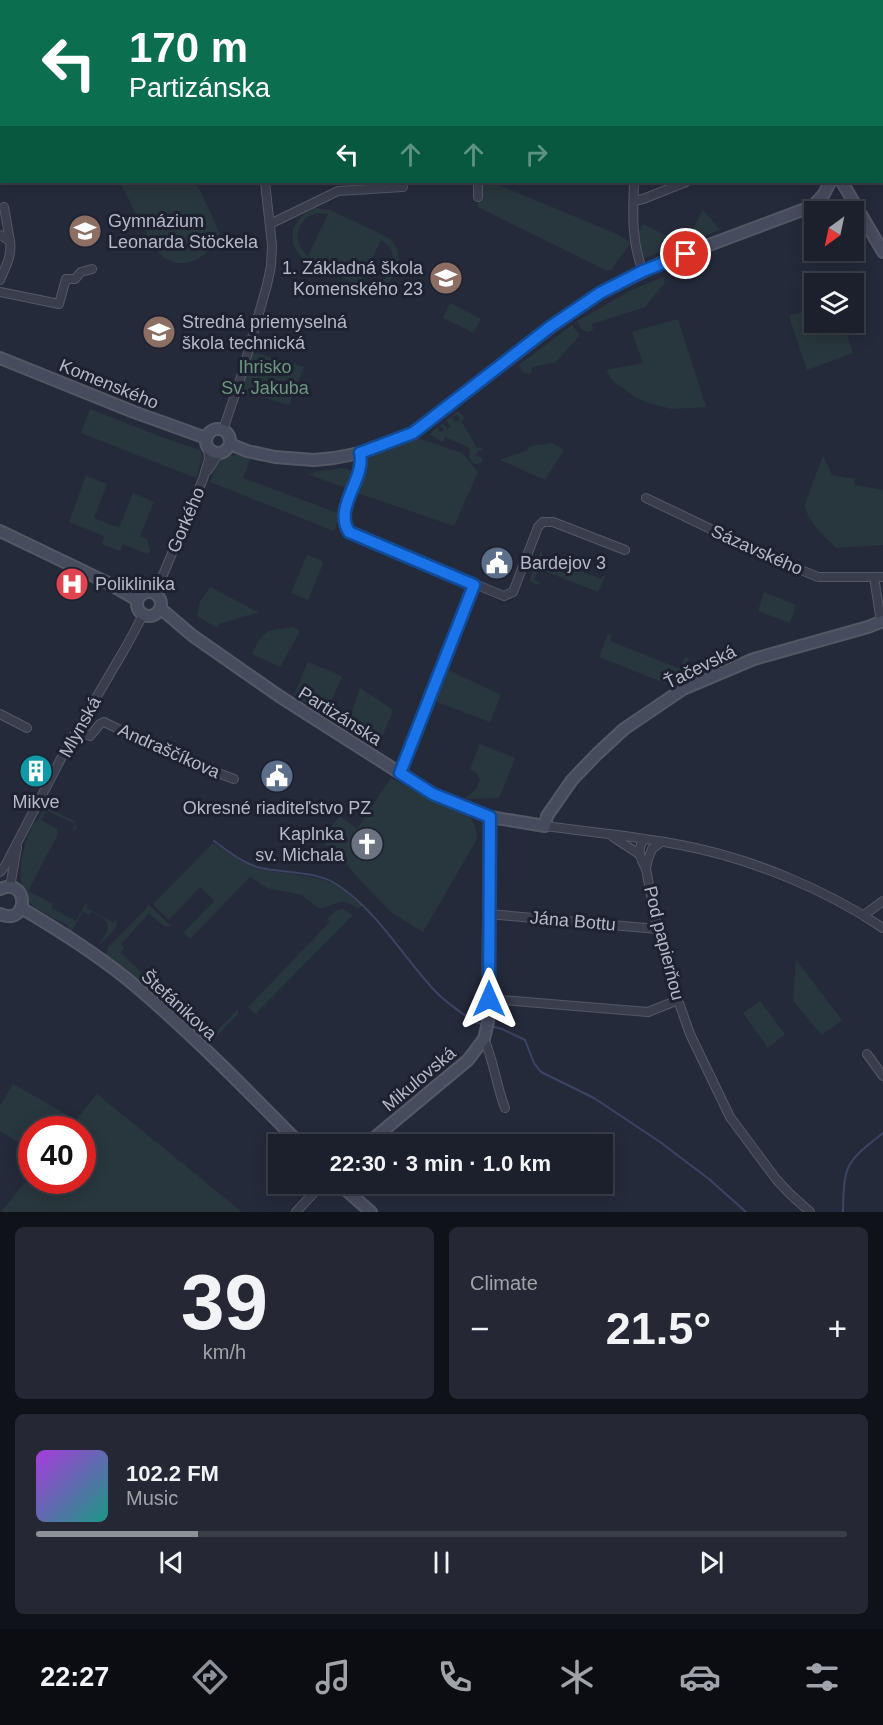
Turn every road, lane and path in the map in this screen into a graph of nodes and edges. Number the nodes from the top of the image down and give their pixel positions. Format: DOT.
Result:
graph roads {
  1 [pos="265,183"];
  2 [pos="478,183"];
  3 [pos="634,183"];
  4 [pos="683,183"];
  5 [pos="830,183"];
  6 [pos="843,183"];
  7 [pos="403,187"];
  8 [pos="478,197"];
  9 [pos="633,201"];
  10 [pos="818,201"];
  11 [pos="4,207"];
  12 [pos="804,209"];
  13 [pos="866,222"];
  14 [pos="270,224"];
  15 [pos="0,236"];
  16 [pos="10,241"];
  17 [pos="883,252"];
  18 [pos="92,269"];
  19 [pos="643,271"];
  20 [pos="0,280"];
  21 [pos="0,291"];
  22 [pos="0,358"];
  23 [pos="223,430"];
  24 [pos="230,444"];
  25 [pos="211,447"];
  26 [pos="360,453"];
  27 [pos="646,498"];
  28 [pos="0,531"];
  29 [pos="625,550"];
  30 [pos="874,577"];
  31 [pos="883,577"];
  32 [pos="474,585"];
  33 [pos="155,594"];
  34 [pos="137,600"];
  35 [pos="160,608"];
  36 [pos="143,615"];
  37 [pos="882,621"];
  38 [pos="0,714"];
  39 [pos="27,728"];
  40 [pos="77,730"];
  41 [pos="400,773"];
  42 [pos="234,779"];
  43 [pos="490,817"];
  44 [pos="545,826"];
  45 [pos="606,834"];
  46 [pos="19,840"];
  47 [pos="643,840"];
  48 [pos="661,842"];
  49 [pos="639,854"];
  50 [pos="646,869"];
  51 [pos="0,872"];
  52 [pos="5,888"];
  53 [pos="883,901"];
  54 [pos="21,908"];
  55 [pos="0,914"];
  56 [pos="489,914"];
  57 [pos="864,915"];
  58 [pos="883,928"];
  59 [pos="657,929"];
  60 [pos="489,999"];
  61 [pos="678,1000"];
  62 [pos="484,1039"];
  63 [pos="867,1054"];
  64 [pos="883,1076"];
  65 [pos="505,1108"];
  66 [pos="290,1134"];
  67 [pos="379,1134"];
  68 [pos="313,1194"];
  69 [pos="350,1194"];
  70 [pos="296,1212"];
  71 [pos="371,1212"];
  72 [pos="810,1212"];
  1 -- 14 [label="street"];
  2 -- 8 [label="street"];
  3 -- 9 [label="street"];
  4 -- 9 [label="street"];
  5 -- 10 [label="street"];
  6 -- 13 [label="street"];
  7 -- 14 [label="street"];
  9 -- 19 [label="street"];
  11 -- 16 [label="street"];
  12 -- 19 [label="street"];
  13 -- 17 [label="street"];
  14 -- 23 [label="street"];
  15 -- 16 [label="street"];
  16 -- 20 [label="street"];
  18 -- 21 [label="street"];
  19 -- 26 [label="street"];
  22 -- 25 [label="street, Komenského"];
  23 -- 24 [label="street"];
  23 -- 25 [label="street"];
  24 -- 25 [label="street"];
  24 -- 26 [label="street"];
  25 -- 33 [label="street, Gorkého"];
  26 -- 32 [label="street"];
  27 -- 30 [label="street, Sázavského"];
  28 -- 34 [label="street"];
  29 -- 32 [label="street"];
  30 -- 31 [label="street, Sázavského"];
  30 -- 37 [label="street"];
  32 -- 41 [label="street"];
  33 -- 34 [label="street"];
  33 -- 35 [label="street"];
  34 -- 36 [label="street"];
  35 -- 36 [label="street"];
  35 -- 41 [label="street, Partizánska"];
  36 -- 40 [label="street, Mlynská"];
  37 -- 44 [label="street, Ťačevská"];
  38 -- 39 [label="street"];
  40 -- 42 [label="street, Andraščíkova"];
  40 -- 46 [label="street, Mlynská"];
  41 -- 43 [label="street, Partizánska"];
  43 -- 44 [label="street, Partizánska"];
  43 -- 56 [label="street"];
  44 -- 45 [label="street, Partizánska"];
  45 -- 47 [label="street, Partizánska"];
  45 -- 49 [label="street"];
  46 -- 51 [label="street, Mlynská"];
  46 -- 52 [label="street, Mlynská"];
  47 -- 48 [label="street, Partizánska"];
  47 -- 49 [label="street"];
  48 -- 50 [label="street, Pod papierňou"];
  48 -- 57 [label="street"];
  49 -- 50 [label="street"];
  50 -- 59 [label="street, Pod papierňou"];
  52 -- 54 [label="street"];
  53 -- 57 [label="street"];
  54 -- 55 [label="street"];
  54 -- 66 [label="street, Štefánikova"];
  56 -- 59 [label="street, Jána Bottu"];
  56 -- 60 [label="street"];
  57 -- 58 [label="street"];
  59 -- 61 [label="street, Pod papierňou"];
  60 -- 61 [label="street"];
  60 -- 62 [label="street"];
  61 -- 72 [label="street, Pod papierňou"];
  62 -- 65 [label="street"];
  62 -- 67 [label="street, Mikulovská"];
  63 -- 64 [label="street"];
  68 -- 70 [label="street"];
  69 -- 71 [label="street"];
}
